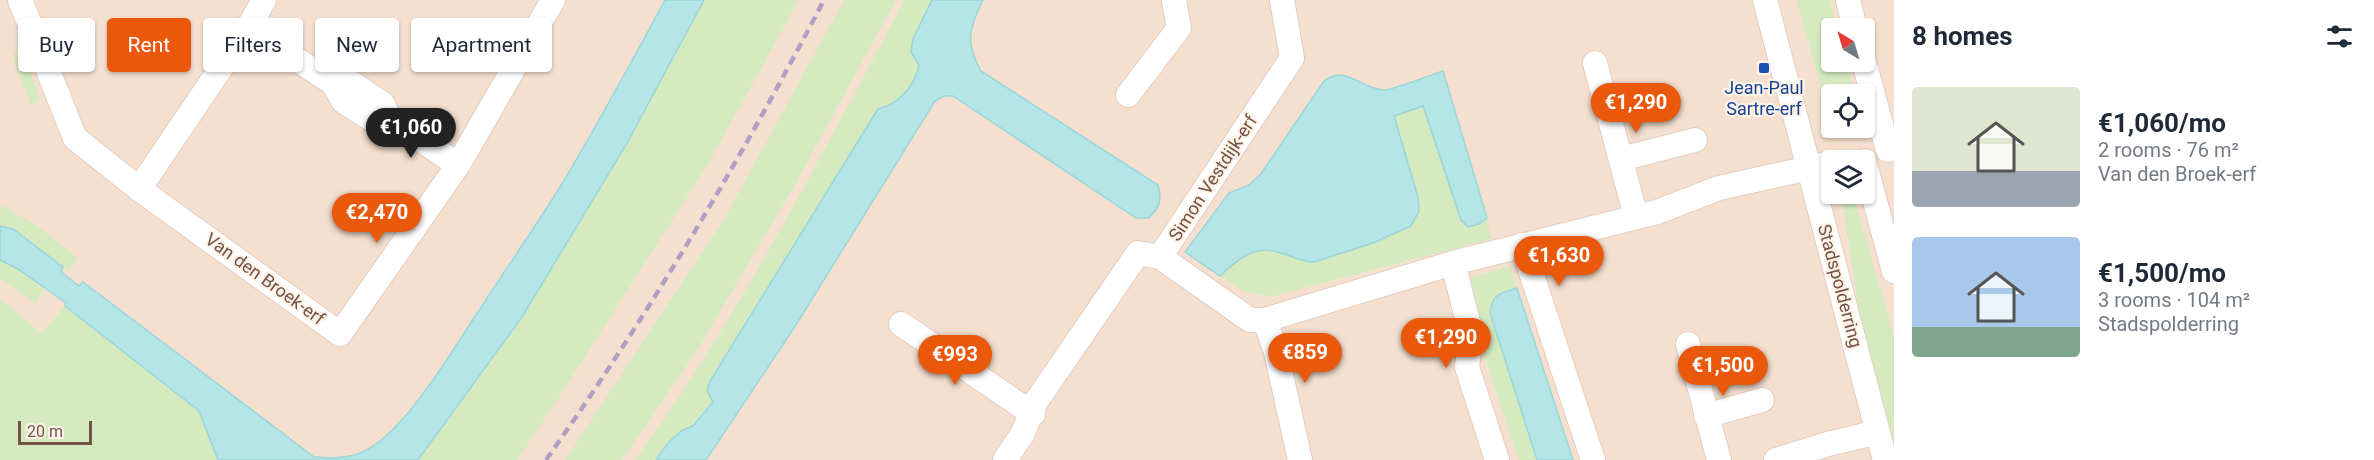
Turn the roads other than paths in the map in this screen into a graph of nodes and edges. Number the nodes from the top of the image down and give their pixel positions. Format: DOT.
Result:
graph roads {
  1 [pos="20,0"];
  2 [pos="263,0"];
  3 [pos="553,0"];
  4 [pos="1174,0"];
  5 [pos="1282,0"];
  6 [pos="1765,0"];
  7 [pos="1848,0"];
  8 [pos="253,18"];
  9 [pos="1852,18"];
  10 [pos="1595,63"];
  11 [pos="303,64"];
  12 [pos="218,72"];
  13 [pos="1867,72"];
  14 [pos="1128,94"];
  15 [pos="1695,140"];
  16 [pos="1891,149"];
  17 [pos="1875,154"];
  18 [pos="1622,159"];
  19 [pos="458,165"];
  20 [pos="1820,165"];
  21 [pos="140,189"];
  22 [pos="1873,204"];
  23 [pos="1636,217"];
  24 [pos="1522,246"];
  25 [pos="1160,256"];
  26 [pos="1453,263"];
  27 [pos="1894,271"];
  28 [pos="1265,320"];
  29 [pos="901,324"];
  30 [pos="1688,344"];
  31 [pos="1762,400"];
  32 [pos="1033,414"];
  33 [pos="1706,416"];
  34 [pos="1878,432"];
  35 [pos="1005,460"];
  36 [pos="1300,460"];
  37 [pos="1497,460"];
  38 [pos="1593,460"];
  39 [pos="1719,460"];
  40 [pos="1776,460"];
  41 [pos="1885,460"];
  42 [pos="1893,460"];
  1 -- 21 [label="street, Van den Broek-erf"];
  2 -- 8 [label="street"];
  3 -- 19 [label="street, Van den Broek-erf"];
  4 -- 14 [label="street"];
  5 -- 25 [label="street, Simon Vestdijk-erf"];
  6 -- 20 [label="street, Stadspolderring"];
  7 -- 9 [label="street"];
  10 -- 18 [label="street"];
  11 -- 19 [label="street"];
  12 -- 21 [label="street"];
  13 -- 16 [label="street"];
  15 -- 18 [label="street"];
  16 -- 17 [label="street"];
  18 -- 23 [label="street"];
  19 -- 21 [label="street, Van den Broek-erf"];
  20 -- 23 [label="street"];
  20 -- 34 [label="street, Stadspolderring"];
  22 -- 27 [label="street"];
  23 -- 24 [label="street"];
  24 -- 26 [label="street"];
  24 -- 38 [label="street"];
  25 -- 28 [label="street"];
  25 -- 32 [label="street, Simon Vestdijk-erf"];
  26 -- 28 [label="street"];
  26 -- 37 [label="street"];
  28 -- 36 [label="street"];
  29 -- 32 [label="street"];
  30 -- 33 [label="street"];
  31 -- 33 [label="street"];
  32 -- 35 [label="street, Simon Vestdijk-erf"];
  33 -- 39 [label="street"];
  34 -- 40 [label="street"];
  34 -- 41 [label="street, Stadspolderring"];
  34 -- 42 [label="street, Stadspolderring"];
}
